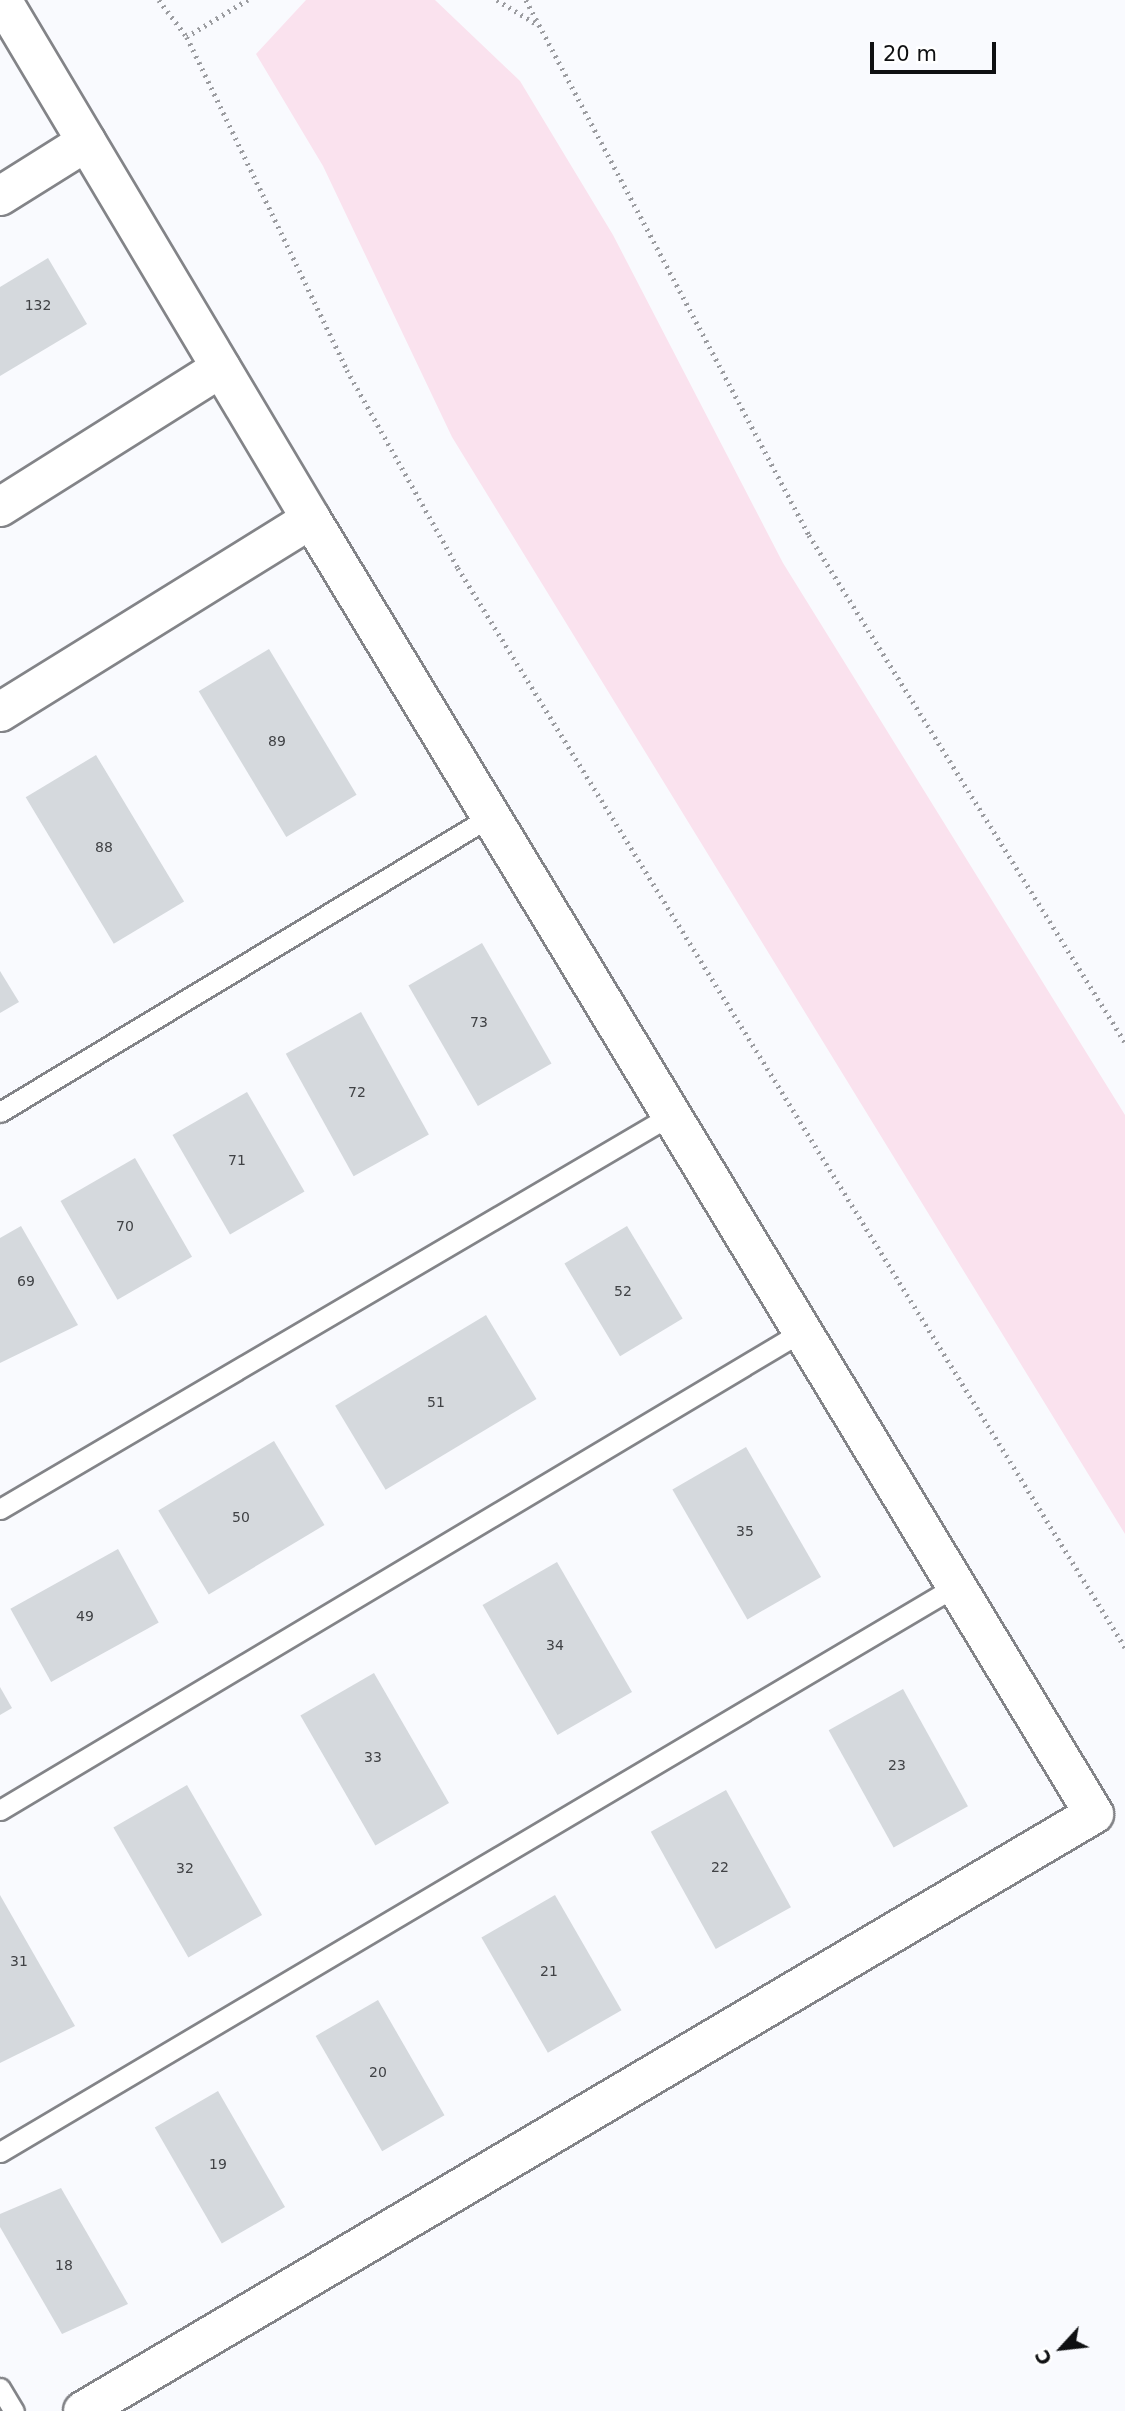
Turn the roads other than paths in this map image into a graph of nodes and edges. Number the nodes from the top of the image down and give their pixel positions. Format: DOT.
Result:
graph roads {
  1 [pos="2,0"];
  2 [pos="86,142"];
  3 [pos="0,196"];
  4 [pos="221,368"];
  5 [pos="0,507"];
  6 [pos="311,519"];
  7 [pos="0,712"];
  8 [pos="491,816"];
  9 [pos="0,1112"];
  10 [pos="671,1115"];
  11 [pos="801,1332"];
  12 [pos="0,1508"];
  13 [pos="956,1586"];
  14 [pos="0,1810"];
  15 [pos="0,2152"];
  16 [pos="0,2388"];
  17 [pos="14,2411"];
  18 [pos="83,2411"];
  1 -- 2 [label="street"];
  2 -- 3 [label="street"];
  2 -- 4 [label="street"];
  4 -- 5 [label="street"];
  4 -- 6 [label="street"];
  6 -- 7 [label="street"];
  6 -- 8 [label="street"];
  8 -- 9 [label="lane"];
  8 -- 10 [label="street"];
  10 -- 11 [label="street"];
  10 -- 12 [label="lane"];
  11 -- 13 [label="street"];
  11 -- 14 [label="lane"];
  13 -- 15 [label="lane"];
  13 -- 18 [label="street"];
  16 -- 17 [label="lane"];
}
